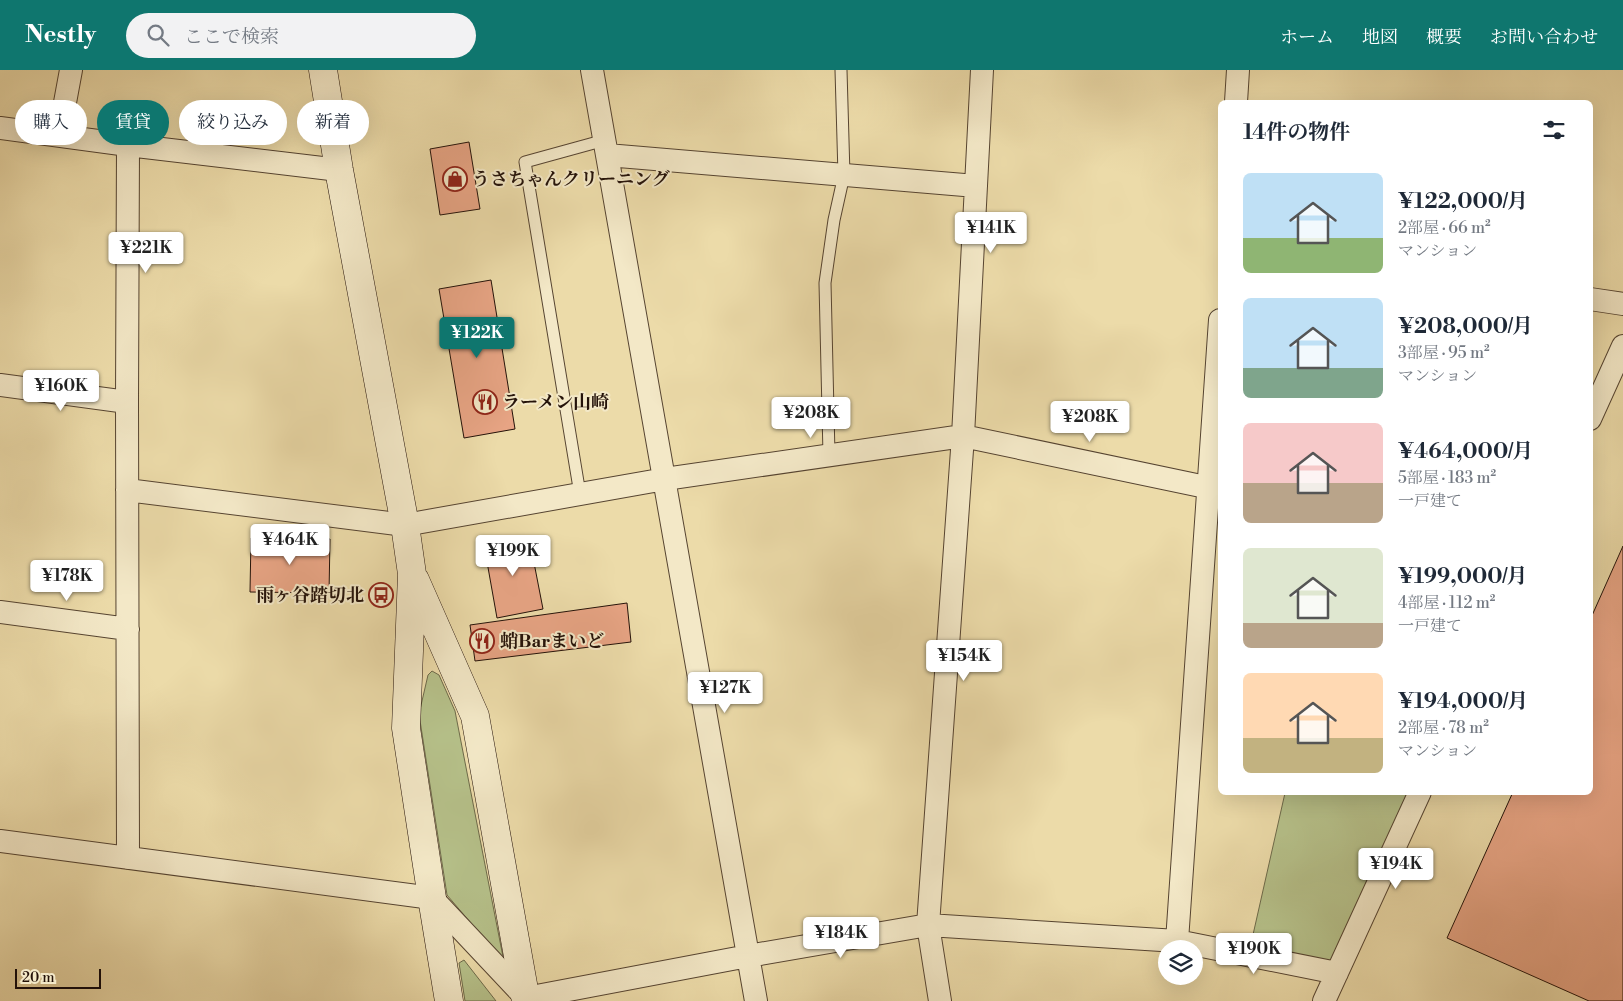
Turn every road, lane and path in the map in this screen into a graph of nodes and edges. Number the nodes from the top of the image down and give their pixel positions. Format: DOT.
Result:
graph roads {
  1 [pos="71,70"];
  2 [pos="323,70"];
  3 [pos="592,70"];
  4 [pos="840,70"];
  5 [pos="982,70"];
  6 [pos="1238,70"];
  7 [pos="65,100"];
  8 [pos="1236,100"];
  9 [pos="0,128"];
  10 [pos="15,130"];
  11 [pos="128,145"];
  12 [pos="606,148"];
  13 [pos="339,170"];
  14 [pos="844,175"];
  15 [pos="976,186"];
  16 [pos="1593,299"];
  17 [pos="1623,304"];
  18 [pos="1623,346"];
  19 [pos="0,385"];
  20 [pos="1218,387"];
  21 [pos="127,402"];
  22 [pos="1593,412"];
  23 [pos="963,436"];
  24 [pos="829,455"];
  25 [pos="665,479"];
  26 [pos="1215,488"];
  27 [pos="127,490"];
  28 [pos="580,494"];
  29 [pos="405,525"];
  30 [pos="412,574"];
  31 [pos="0,612"];
  32 [pos="128,629"];
  33 [pos="1419,795"];
  34 [pos="0,841"];
  35 [pos="128,858"];
  36 [pos="432,898"];
  37 [pos="928,925"];
  38 [pos="1177,940"];
  39 [pos="1203,945"];
  40 [pos="748,956"];
  41 [pos="1337,973"];
  42 [pos="526,999"];
  43 [pos="449,1001"];
  44 [pos="756,1001"];
  45 [pos="940,1001"];
  46 [pos="1324,1001"];
  1 -- 7 [label="street"];
  2 -- 13 [label="street"];
  3 -- 12 [label="street"];
  4 -- 14 [label="lane"];
  5 -- 15 [label="street"];
  6 -- 8 [label="street"];
  9 -- 10 [label="street"];
  11 -- 13 [label="street"];
  11 -- 21 [label="street"];
  12 -- 14 [label="street"];
  12 -- 25 [label="street"];
  12 -- 28 [label="lane"];
  13 -- 29 [label="street"];
  14 -- 15 [label="street"];
  14 -- 24 [label="lane"];
  15 -- 23 [label="street"];
  16 -- 17 [label="street"];
  18 -- 22 [label="street"];
  19 -- 21 [label="street"];
  20 -- 26 [label="street"];
  21 -- 27 [label="street"];
  23 -- 24 [label="street"];
  23 -- 26 [label="street"];
  23 -- 37 [label="street"];
  24 -- 25 [label="street"];
  25 -- 28 [label="street"];
  25 -- 40 [label="street"];
  26 -- 38 [label="street"];
  27 -- 29 [label="street"];
  27 -- 32 [label="street"];
  28 -- 29 [label="street"];
  29 -- 30 [label="street"];
  30 -- 36 [label="street"];
  30 -- 42 [label="street"];
  31 -- 32 [label="street"];
  32 -- 35 [label="street"];
  33 -- 41 [label="street"];
  34 -- 35 [label="street"];
  35 -- 36 [label="street"];
  36 -- 42 [label="street"];
  36 -- 43 [label="street"];
  37 -- 38 [label="street"];
  37 -- 40 [label="street"];
  37 -- 45 [label="street"];
  39 -- 41 [label="street"];
  40 -- 42 [label="street"];
  40 -- 44 [label="street"];
  41 -- 46 [label="street"];
}
